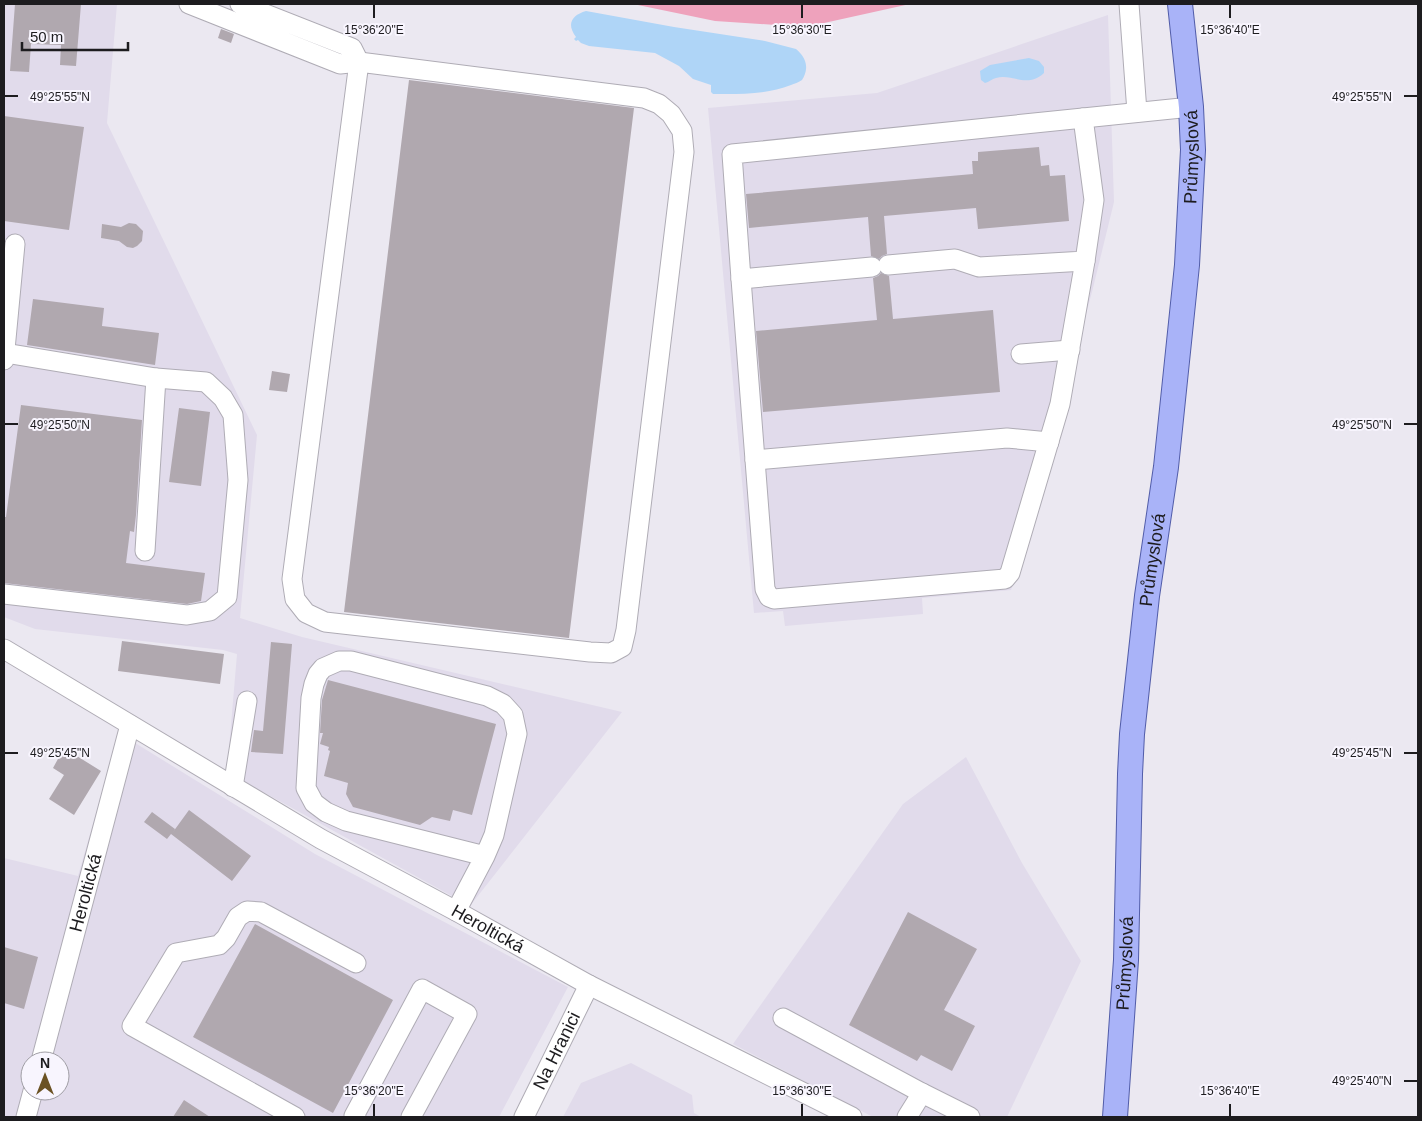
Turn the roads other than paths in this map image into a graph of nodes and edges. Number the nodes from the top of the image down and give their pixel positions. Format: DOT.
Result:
graph roads {
  1 [pos="189,4"];
  2 [pos="240,4"];
  3 [pos="1129,4"];
  4 [pos="1180,4"];
  5 [pos="359,62"];
  6 [pos="1191,107"];
  7 [pos="1137,112"];
  8 [pos="1083,118"];
  9 [pos="15,244"];
  10 [pos="1086,261"];
  11 [pos="741,279"];
  12 [pos="1070,350"];
  13 [pos="1021,354"];
  14 [pos="4,356"];
  15 [pos="156,378"];
  16 [pos="1049,442"];
  17 [pos="755,460"];
  18 [pos="146,551"];
  19 [pos="4,594"];
  20 [pos="4,649"];
  21 [pos="247,701"];
  22 [pos="130,725"];
  23 [pos="233,787"];
  24 [pos="485,856"];
  25 [pos="456,911"];
  26 [pos="356,963"];
  27 [pos="589,985"];
  28 [pos="783,1018"];
  29 [pos="44,1051"];
  30 [pos="922,1093"];
  31 [pos="30,1101"];
  32 [pos="26,1117"];
  33 [pos="295,1117"];
  34 [pos="356,1117"];
  35 [pos="411,1117"];
  36 [pos="524,1117"];
  37 [pos="852,1117"];
  38 [pos="907,1117"];
  39 [pos="970,1117"];
  40 [pos="1115,1117"];
  1 -- 5 [label="street"];
  2 -- 5 [label="street"];
  3 -- 7 [label="street"];
  4 -- 6 [label="main road, Průmyslová"];
  5 -- 5 [label="street"];
  6 -- 7 [label="street"];
  6 -- 40 [label="main road, Průmyslová"];
  7 -- 8 [label="street"];
  8 -- 10 [label="street"];
  8 -- 11 [label="street"];
  9 -- 14 [label="street"];
  10 -- 11 [label="street"];
  10 -- 12 [label="street"];
  11 -- 17 [label="street"];
  12 -- 13 [label="street"];
  12 -- 16 [label="street"];
  14 -- 15 [label="street"];
  15 -- 18 [label="street"];
  15 -- 19 [label="street"];
  16 -- 17 [label="street"];
  16 -- 17 [label="street"];
  20 -- 22 [label="street, Heroltická"];
  21 -- 23 [label="street"];
  22 -- 23 [label="street, Heroltická"];
  22 -- 29 [label="street, Heroltická"];
  23 -- 25 [label="street, Heroltická"];
  24 -- 24 [label="street"];
  24 -- 25 [label="street"];
  25 -- 27 [label="street, Heroltická"];
  26 -- 33 [label="street"];
  27 -- 36 [label="street, Na Hranici"];
  27 -- 37 [label="street, Heroltická"];
  28 -- 30 [label="street"];
  30 -- 38 [label="street"];
  30 -- 39 [label="street"];
  31 -- 32 [label="street"];
  34 -- 35 [label="street"];
}
